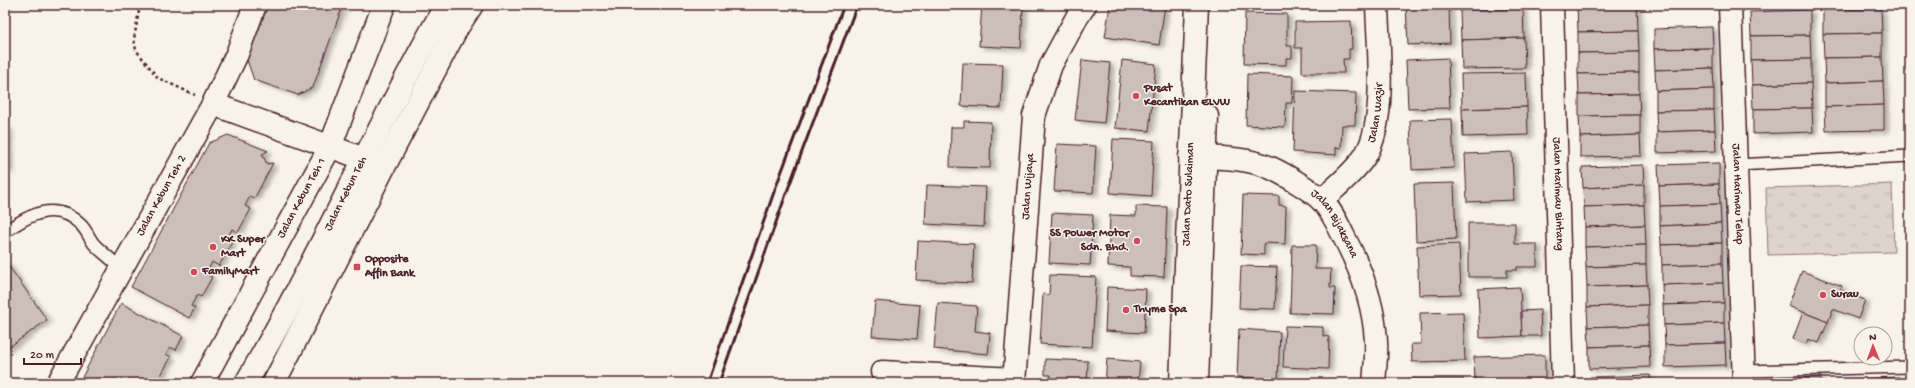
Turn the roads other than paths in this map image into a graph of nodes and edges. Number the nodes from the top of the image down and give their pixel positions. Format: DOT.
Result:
graph roads {
  1 [pos="255,5"];
  2 [pos="384,5"];
  3 [pos="446,5"];
  4 [pos="472,5"];
  5 [pos="1085,5"];
  6 [pos="1197,5"];
  7 [pos="1211,5"];
  8 [pos="1377,5"];
  9 [pos="1552,5"];
  10 [pos="1730,5"];
  11 [pos="213,104"];
  12 [pos="330,146"];
  13 [pos="1910,156"];
  14 [pos="1198,157"];
  15 [pos="363,159"];
  16 [pos="1736,165"];
  17 [pos="384,167"];
  18 [pos="1322,200"];
  19 [pos="5,232"];
  20 [pos="122,268"];
  21 [pos="1910,367"];
  22 [pos="882,372"];
  23 [pos="1744,377"];
  24 [pos="1014,381"];
  25 [pos="58,383"];
  26 [pos="202,383"];
  27 [pos="246,383"];
  28 [pos="274,383"];
  29 [pos="1181,383"];
  30 [pos="1197,383"];
  31 [pos="1374,383"];
  32 [pos="1563,383"];
  1 -- 11 [label="street, Jalan Kebun Teh 2"];
  2 -- 12 [label="street, Jalan Kebun Teh 1"];
  3 -- 15 [label="street, Jalan Kebun Teh"];
  4 -- 17 [label="street, Jalan Kebun Teh"];
  5 -- 24 [label="street, Jalan Wijaya"];
  6 -- 14 [label="street, Jalan Dato Sulaiman"];
  7 -- 14 [label="street, Jalan Dato Sulaiman"];
  8 -- 18 [label="street, Jalan Wazir"];
  9 -- 32 [label="street, Jalan Harimau Bintang"];
  10 -- 16 [label="street, Jalan Harimau Telap"];
  11 -- 12 [label="street"];
  11 -- 20 [label="street, Jalan Kebun Teh 2"];
  12 -- 15 [label="street"];
  12 -- 26 [label="street, Jalan Kebun Teh 1"];
  13 -- 16 [label="lane"];
  14 -- 18 [label="street, Jalan Bijaksana"];
  14 -- 29 [label="street, Jalan Dato Sulaiman"];
  14 -- 30 [label="street, Jalan Dato Sulaiman"];
  15 -- 17 [label="street"];
  15 -- 27 [label="street, Jalan Kebun Teh"];
  16 -- 23 [label="street, Jalan Harimau Telap"];
  17 -- 28 [label="street, Jalan Kebun Teh"];
  18 -- 31 [label="street, Jalan Bijaksana"];
  19 -- 20 [label="lane"];
  20 -- 25 [label="street, Jalan Kebun Teh 2"];
  21 -- 23 [label="lane"];
  22 -- 24 [label="street, Jalan Wijaya"];
}
